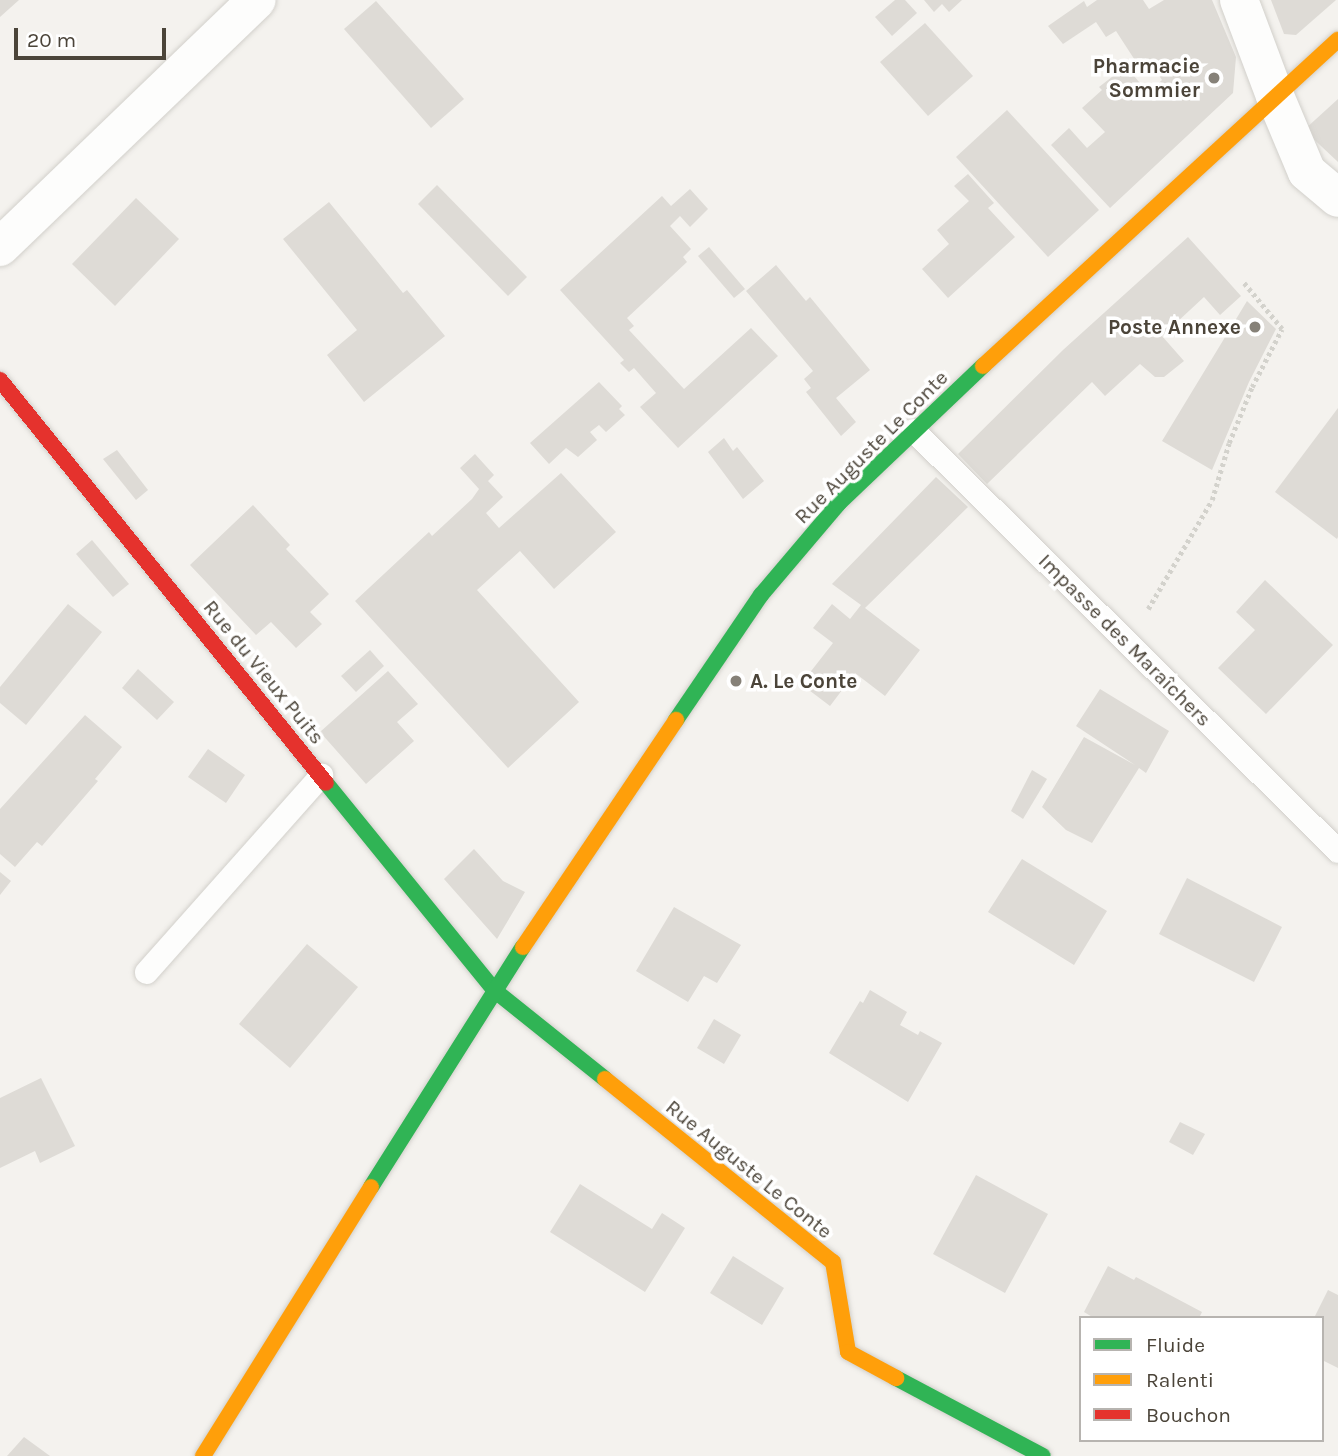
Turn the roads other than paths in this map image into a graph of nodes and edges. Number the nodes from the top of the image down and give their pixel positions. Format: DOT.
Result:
graph roads {
  1 [pos="257,0"];
  2 [pos="1239,0"];
  3 [pos="1338,40"];
  4 [pos="1275,96"];
  5 [pos="1338,198"];
  6 [pos="0,247"];
  7 [pos="0,380"];
  8 [pos="913,430"];
  9 [pos="321,775"];
  10 [pos="1338,851"];
  11 [pos="146,972"];
  12 [pos="494,990"];
  13 [pos="203,1456"];
  14 [pos="1043,1456"];
  1 -- 6 [label="street"];
  2 -- 4 [label="street"];
  3 -- 4 [label="street, Rue Auguste Le Conte"];
  4 -- 5 [label="street"];
  4 -- 8 [label="street, Rue Auguste Le Conte"];
  7 -- 9 [label="street, Rue du Vieux Puits"];
  8 -- 10 [label="lane, Impasse des Maraîchers"];
  8 -- 12 [label="street, Rue Auguste Le Conte"];
  9 -- 11 [label="lane"];
  9 -- 12 [label="street, Rue du Vieux Puits"];
  12 -- 13 [label="street, Rue Auguste Le Conte"];
  12 -- 14 [label="street, Rue Auguste Le Conte"];
}
